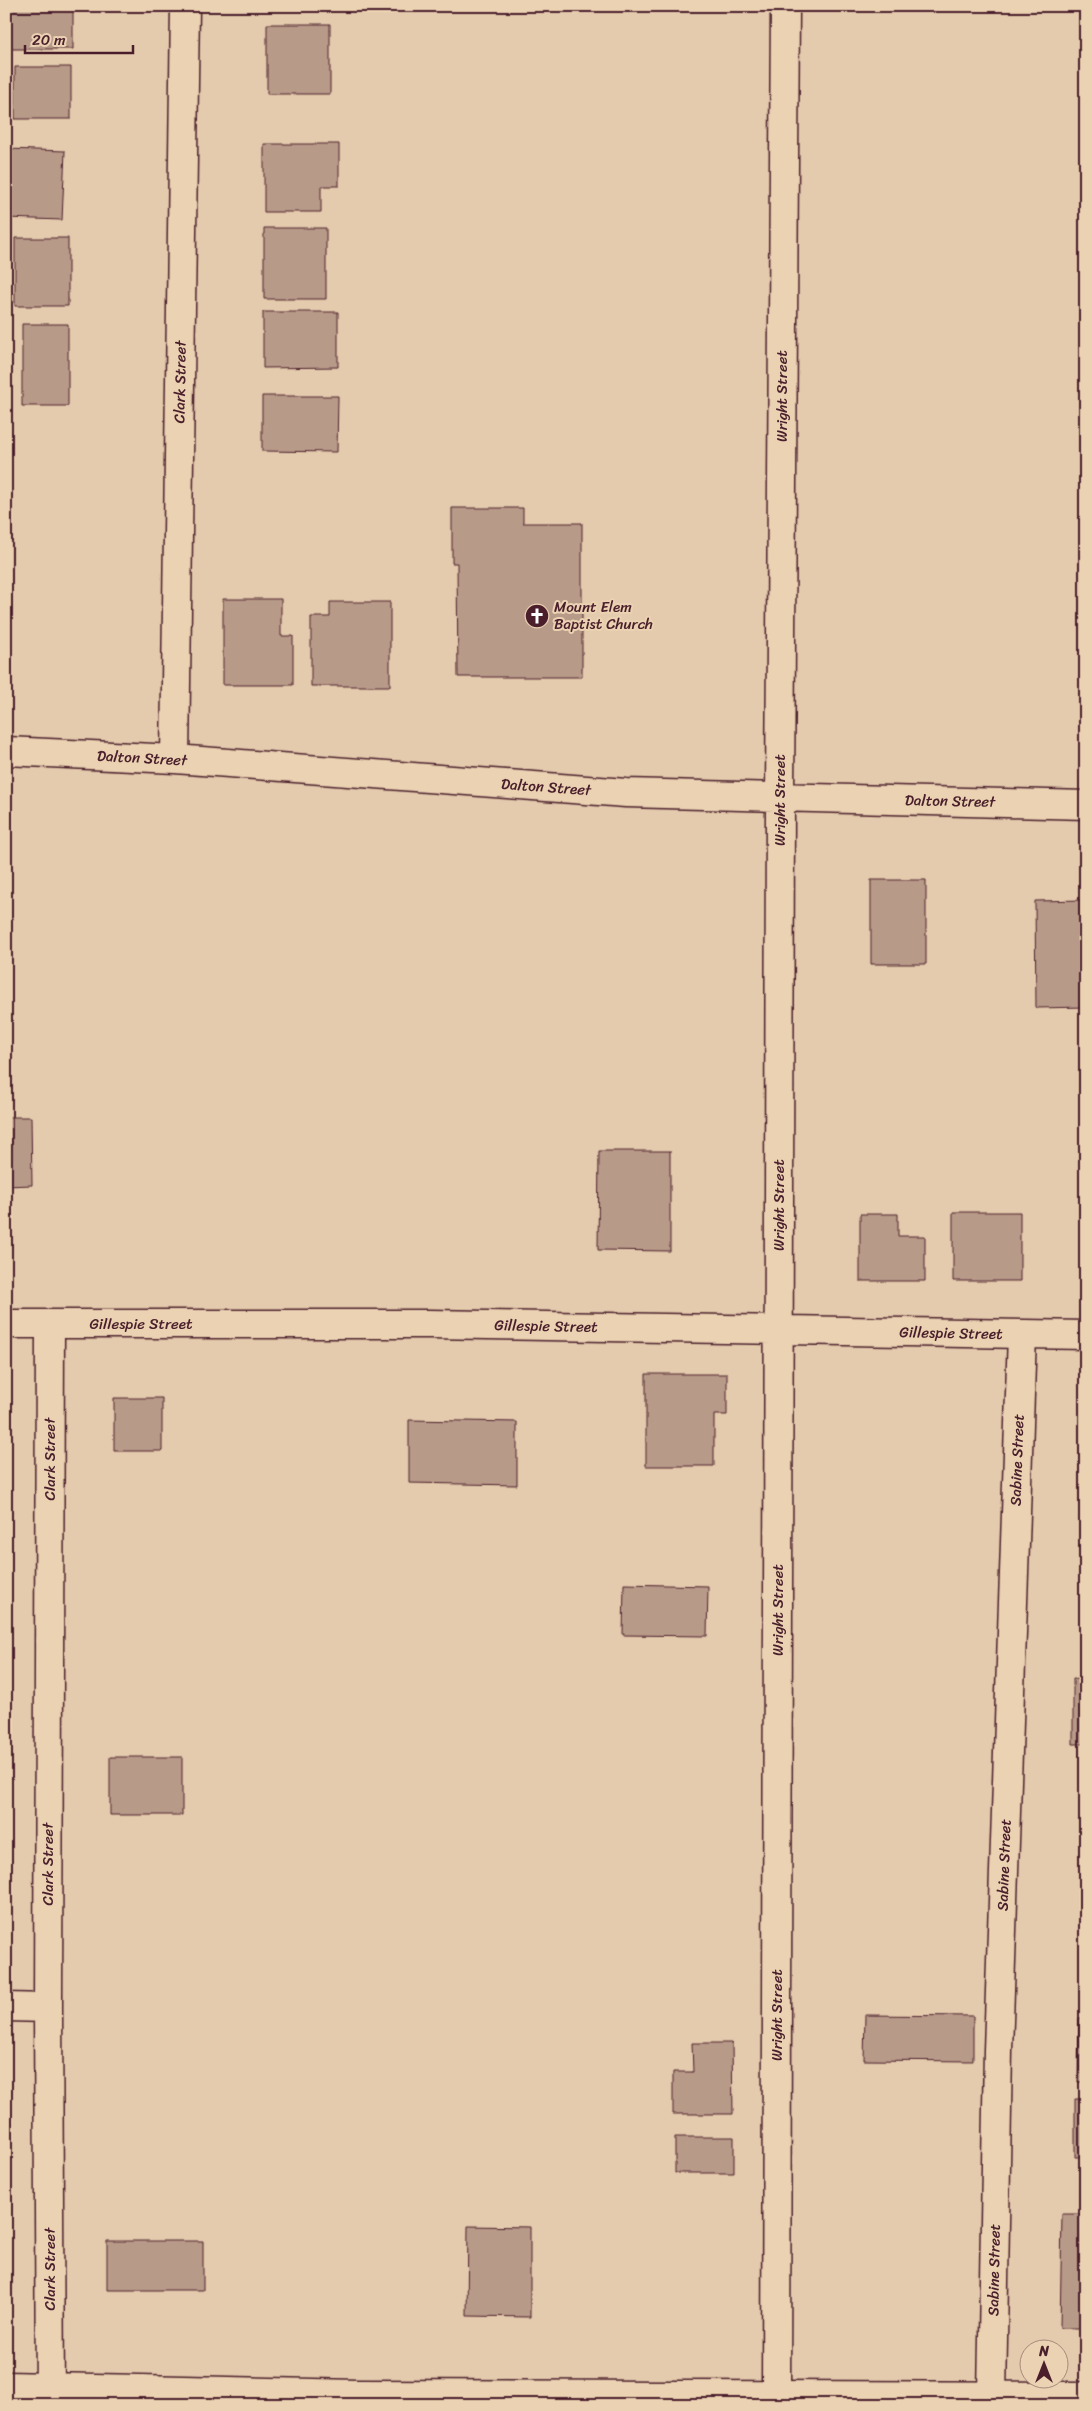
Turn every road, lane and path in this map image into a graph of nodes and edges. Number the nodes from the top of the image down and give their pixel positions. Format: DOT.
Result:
graph roads {
  1 [pos="184,6"];
  2 [pos="784,6"];
  3 [pos="6,751"];
  4 [pos="174,759"];
  5 [pos="780,797"];
  6 [pos="1086,804"];
  7 [pos="6,1324"];
  8 [pos="50,1324"];
  9 [pos="778,1330"];
  10 [pos="1022,1334"];
  11 [pos="1086,1335"];
  12 [pos="6,2008"];
  13 [pos="48,2008"];
  14 [pos="6,2386"];
  15 [pos="50,2396"];
  16 [pos="992,2396"];
  17 [pos="1086,2396"];
  18 [pos="776,2400"];
  1 -- 4 [label="street, Clark Street"];
  2 -- 5 [label="street, Wright Street"];
  3 -- 4 [label="street, Dalton Street"];
  4 -- 5 [label="street, Dalton Street"];
  5 -- 6 [label="street, Dalton Street"];
  5 -- 9 [label="street, Wright Street"];
  7 -- 8 [label="street, Gillespie Street"];
  8 -- 9 [label="street, Gillespie Street"];
  8 -- 13 [label="street, Clark Street"];
  9 -- 10 [label="street, Gillespie Street"];
  9 -- 18 [label="street, Wright Street"];
  10 -- 11 [label="street, Gillespie Street"];
  10 -- 16 [label="street, Sabine Street"];
  12 -- 13 [label="street"];
  13 -- 15 [label="street, Clark Street"];
  14 -- 15 [label="street"];
  15 -- 18 [label="street"];
  16 -- 17 [label="street"];
  16 -- 18 [label="street"];
}
